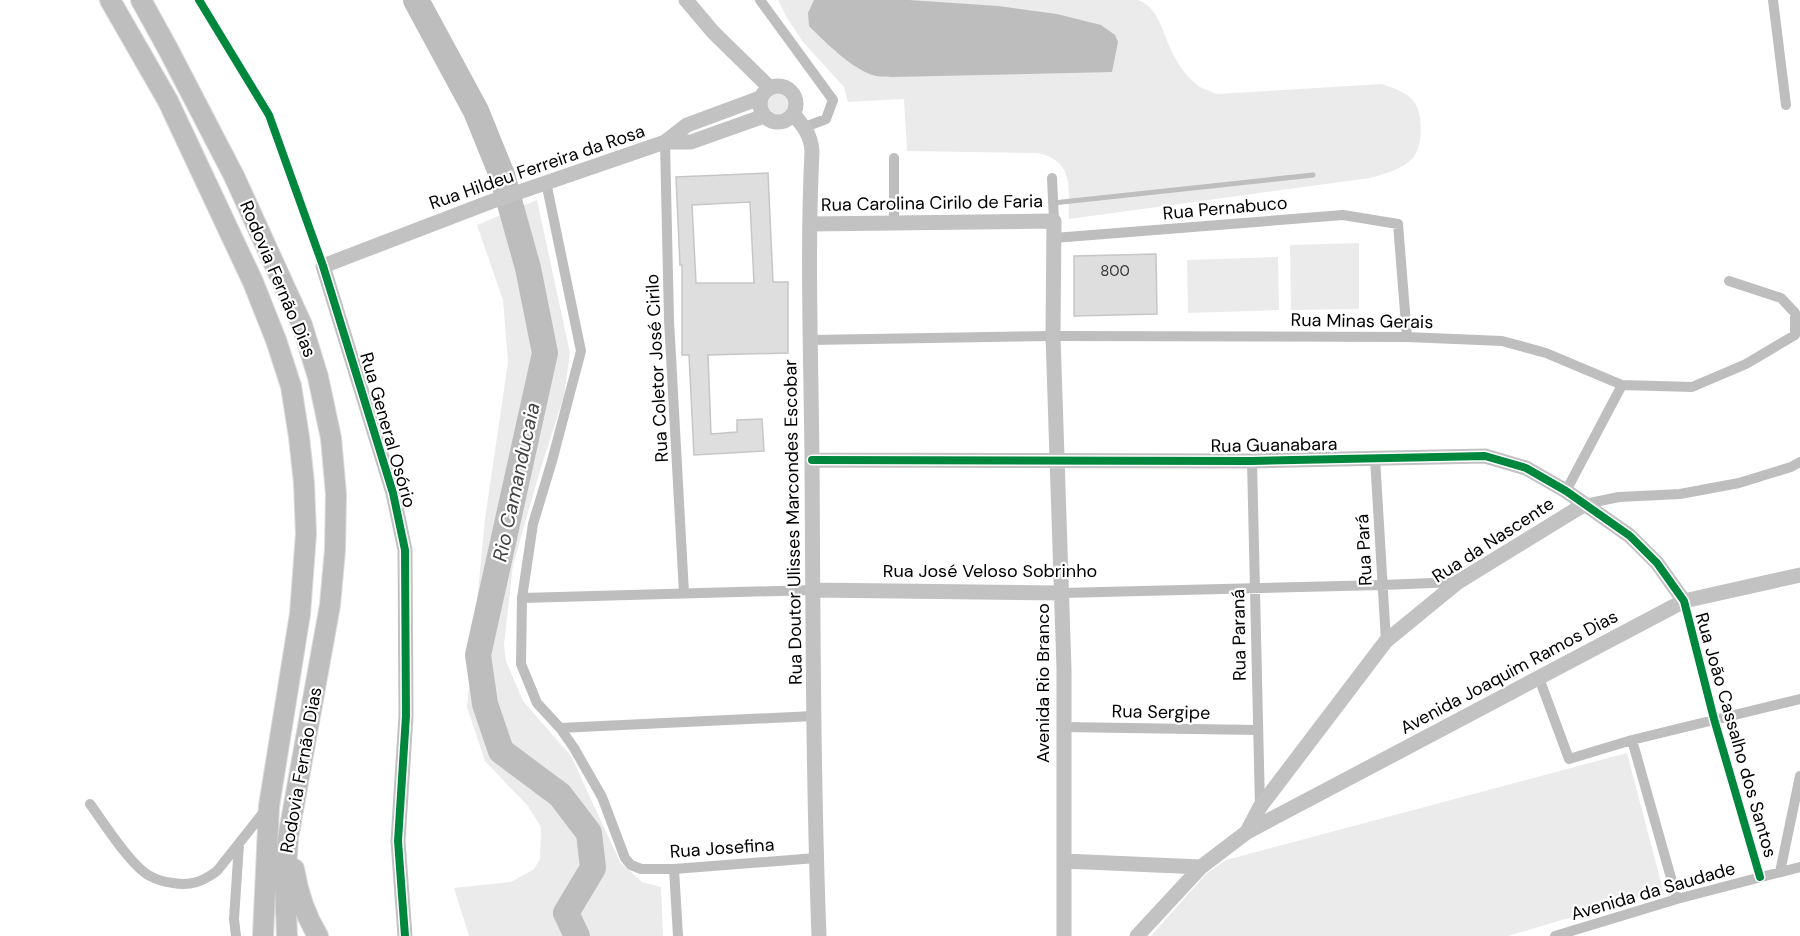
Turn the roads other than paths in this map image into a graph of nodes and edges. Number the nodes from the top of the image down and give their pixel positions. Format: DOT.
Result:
graph roads {
  1 [pos="110,0"];
  2 [pos="141,0"];
  3 [pos="198,0"];
  4 [pos="686,0"];
  5 [pos="760,0"];
  6 [pos="1773,0"];
  7 [pos="765,93"];
  8 [pos="1786,105"];
  9 [pos="793,114"];
  10 [pos="764,116"];
  11 [pos="805,127"];
  12 [pos="665,142"];
  13 [pos="894,158"];
  14 [pos="1313,175"];
  15 [pos="1052,178"];
  16 [pos="546,182"];
  17 [pos="1053,203"];
  18 [pos="1054,221"];
  19 [pos="810,224"];
  20 [pos="894,224"];
  21 [pos="1054,238"];
  22 [pos="323,267"];
  23 [pos="1729,281"];
  24 [pos="1053,336"];
  25 [pos="1407,337"];
  26 [pos="811,340"];
  27 [pos="1622,385"];
  28 [pos="1375,458"];
  29 [pos="812,460"];
  30 [pos="1056,461"];
  31 [pos="1252,461"];
  32 [pos="1800,462"];
  33 [pos="1566,491"];
  34 [pos="1585,504"];
  35 [pos="1800,575"];
  36 [pos="1458,582"];
  37 [pos="1382,585"];
  38 [pos="1255,588"];
  39 [pos="813,590"];
  40 [pos="684,592"];
  41 [pos="1062,593"];
  42 [pos="522,598"];
  43 [pos="1684,601"];
  44 [pos="1386,641"];
  45 [pos="1539,678"];
  46 [pos="1800,699"];
  47 [pos="814,716"];
  48 [pos="1714,719"];
  49 [pos="1063,727"];
  50 [pos="560,728"];
  51 [pos="1258,730"];
  52 [pos="1632,740"];
  53 [pos="1800,776"];
  54 [pos="90,804"];
  55 [pos="268,806"];
  56 [pos="1260,807"];
  57 [pos="1247,832"];
  58 [pos="288,838"];
  59 [pos="239,843"];
  60 [pos="816,858"];
  61 [pos="1064,861"];
  62 [pos="1201,867"];
  63 [pos="1800,867"];
  64 [pos="674,869"];
  65 [pos="1780,872"];
  66 [pos="1760,877"];
  67 [pos="1677,899"];
  68 [pos="236,936"];
  69 [pos="263,936"];
  70 [pos="287,936"];
  71 [pos="318,936"];
  72 [pos="405,936"];
  73 [pos="678,936"];
  74 [pos="819,936"];
  75 [pos="1064,936"];
  76 [pos="1137,936"];
  77 [pos="1555,936"];
  1 -- 55 [label="highway, Rodovia Fernão Dias"];
  2 -- 58 [label="highway, Rodovia Fernão Dias"];
  3 -- 22 [label="street, Rua General Osório"];
  4 -- 7 [label="street"];
  5 -- 11 [label="street"];
  6 -- 8 [label="street"];
  7 -- 9 [label="street"];
  7 -- 10 [label="street"];
  7 -- 12 [label="street, Rua Hildeu Ferreira da Rosa"];
  9 -- 10 [label="street"];
  9 -- 11 [label="street, Rua Doutor Ulisses Marcondes Escobar"];
  10 -- 12 [label="street"];
  11 -- 19 [label="street, Rua Doutor Ulisses Marcondes Escobar"];
  12 -- 16 [label="street, Rua Hildeu Ferreira da Rosa"];
  12 -- 40 [label="street, Rua Coletor José Cirilo"];
  13 -- 20 [label="street"];
  14 -- 17 [label="lane"];
  15 -- 17 [label="street, Avenida Rio Branco"];
  16 -- 22 [label="street, Rua Hildeu Ferreira da Rosa"];
  16 -- 42 [label="street"];
  17 -- 18 [label="street, Avenida Rio Branco"];
  18 -- 20 [label="street, Rua Carolina Cirilo de Faria"];
  18 -- 21 [label="street, Avenida Rio Branco"];
  19 -- 20 [label="street, Rua Carolina Cirilo de Faria"];
  19 -- 26 [label="street, Rua Doutor Ulisses Marcondes Escobar"];
  21 -- 24 [label="street, Avenida Rio Branco"];
  21 -- 25 [label="street, Rua Pernabuco"];
  22 -- 72 [label="street, Rua General Osório"];
  23 -- 27 [label="street, Rua Minas Gerais"];
  24 -- 25 [label="street, Rua Minas Gerais"];
  24 -- 26 [label="street, Rua Minas Gerais"];
  24 -- 30 [label="street, Avenida Rio Branco"];
  25 -- 27 [label="street, Rua Minas Gerais"];
  26 -- 29 [label="street, Rua Doutor Ulisses Marcondes Escobar"];
  27 -- 33 [label="street"];
  28 -- 31 [label="street, Rua Guanabara"];
  28 -- 33 [label="street, Rua Guanabara"];
  28 -- 37 [label="street, Rua Pará"];
  29 -- 30 [label="street, Rua Guanabara"];
  29 -- 39 [label="street, Rua Doutor Ulisses Marcondes Escobar"];
  30 -- 31 [label="street, Rua Guanabara"];
  30 -- 41 [label="street, Avenida Rio Branco"];
  31 -- 38 [label="street, Rua Paraná"];
  32 -- 34 [label="street, Rua da Nascente"];
  33 -- 34 [label="street, Rua Guanabara"];
  34 -- 36 [label="street, Rua da Nascente"];
  34 -- 43 [label="street, Rua Guanabara"];
  35 -- 43 [label="street, Avenida Joaquim Ramos Dias"];
  36 -- 37 [label="street, Rua José Veloso Sobrinho"];
  36 -- 44 [label="street, Rua da Nascente"];
  37 -- 38 [label="street, Rua José Veloso Sobrinho"];
  37 -- 44 [label="street, Rua Pará"];
  38 -- 41 [label="street, Rua José Veloso Sobrinho"];
  38 -- 51 [label="street, Rua Paraná"];
  39 -- 40 [label="street, Rua José Veloso Sobrinho"];
  39 -- 41 [label="street, Rua José Veloso Sobrinho"];
  39 -- 47 [label="street, Rua Doutor Ulisses Marcondes Escobar"];
  40 -- 42 [label="street, Rua José Veloso Sobrinho"];
  41 -- 49 [label="street, Avenida Rio Branco"];
  42 -- 50 [label="street"];
  43 -- 45 [label="street, Avenida Joaquim Ramos Dias"];
  43 -- 48 [label="street, Rua João Cassalho dos Santos"];
  44 -- 56 [label="street, Rua da Nascente"];
  45 -- 52 [label="street"];
  45 -- 57 [label="street, Avenida Joaquim Ramos Dias"];
  46 -- 48 [label="street"];
  47 -- 50 [label="street"];
  47 -- 60 [label="street, Rua Doutor Ulisses Marcondes Escobar"];
  48 -- 52 [label="street"];
  48 -- 66 [label="street, Rua João Cassalho dos Santos"];
  49 -- 51 [label="street, Rua Sergipe"];
  49 -- 61 [label="street, Avenida Rio Branco"];
  50 -- 64 [label="street, Rua Josefina"];
  51 -- 56 [label="street, Rua Paraná"];
  52 -- 67 [label="street"];
  53 -- 65 [label="street"];
  54 -- 59 [label="street"];
  55 -- 59 [label="street"];
  55 -- 69 [label="highway, Rodovia Fernão Dias"];
  56 -- 57 [label="street, Rua da Nascente"];
  57 -- 62 [label="street, Rua da Nascente"];
  58 -- 70 [label="highway, Rodovia Fernão Dias"];
  58 -- 71 [label="highway"];
  59 -- 68 [label="street"];
  60 -- 64 [label="street, Rua Josefina"];
  60 -- 74 [label="street, Rua Doutor Ulisses Marcondes Escobar"];
  61 -- 62 [label="street"];
  61 -- 75 [label="street, Avenida Rio Branco"];
  62 -- 76 [label="street, Rua da Nascente"];
  63 -- 65 [label="street, Avenida da Saudade"];
  64 -- 73 [label="street"];
  65 -- 66 [label="street, Avenida da Saudade"];
  66 -- 67 [label="street, Avenida da Saudade"];
  67 -- 77 [label="street, Avenida da Saudade"];
}
